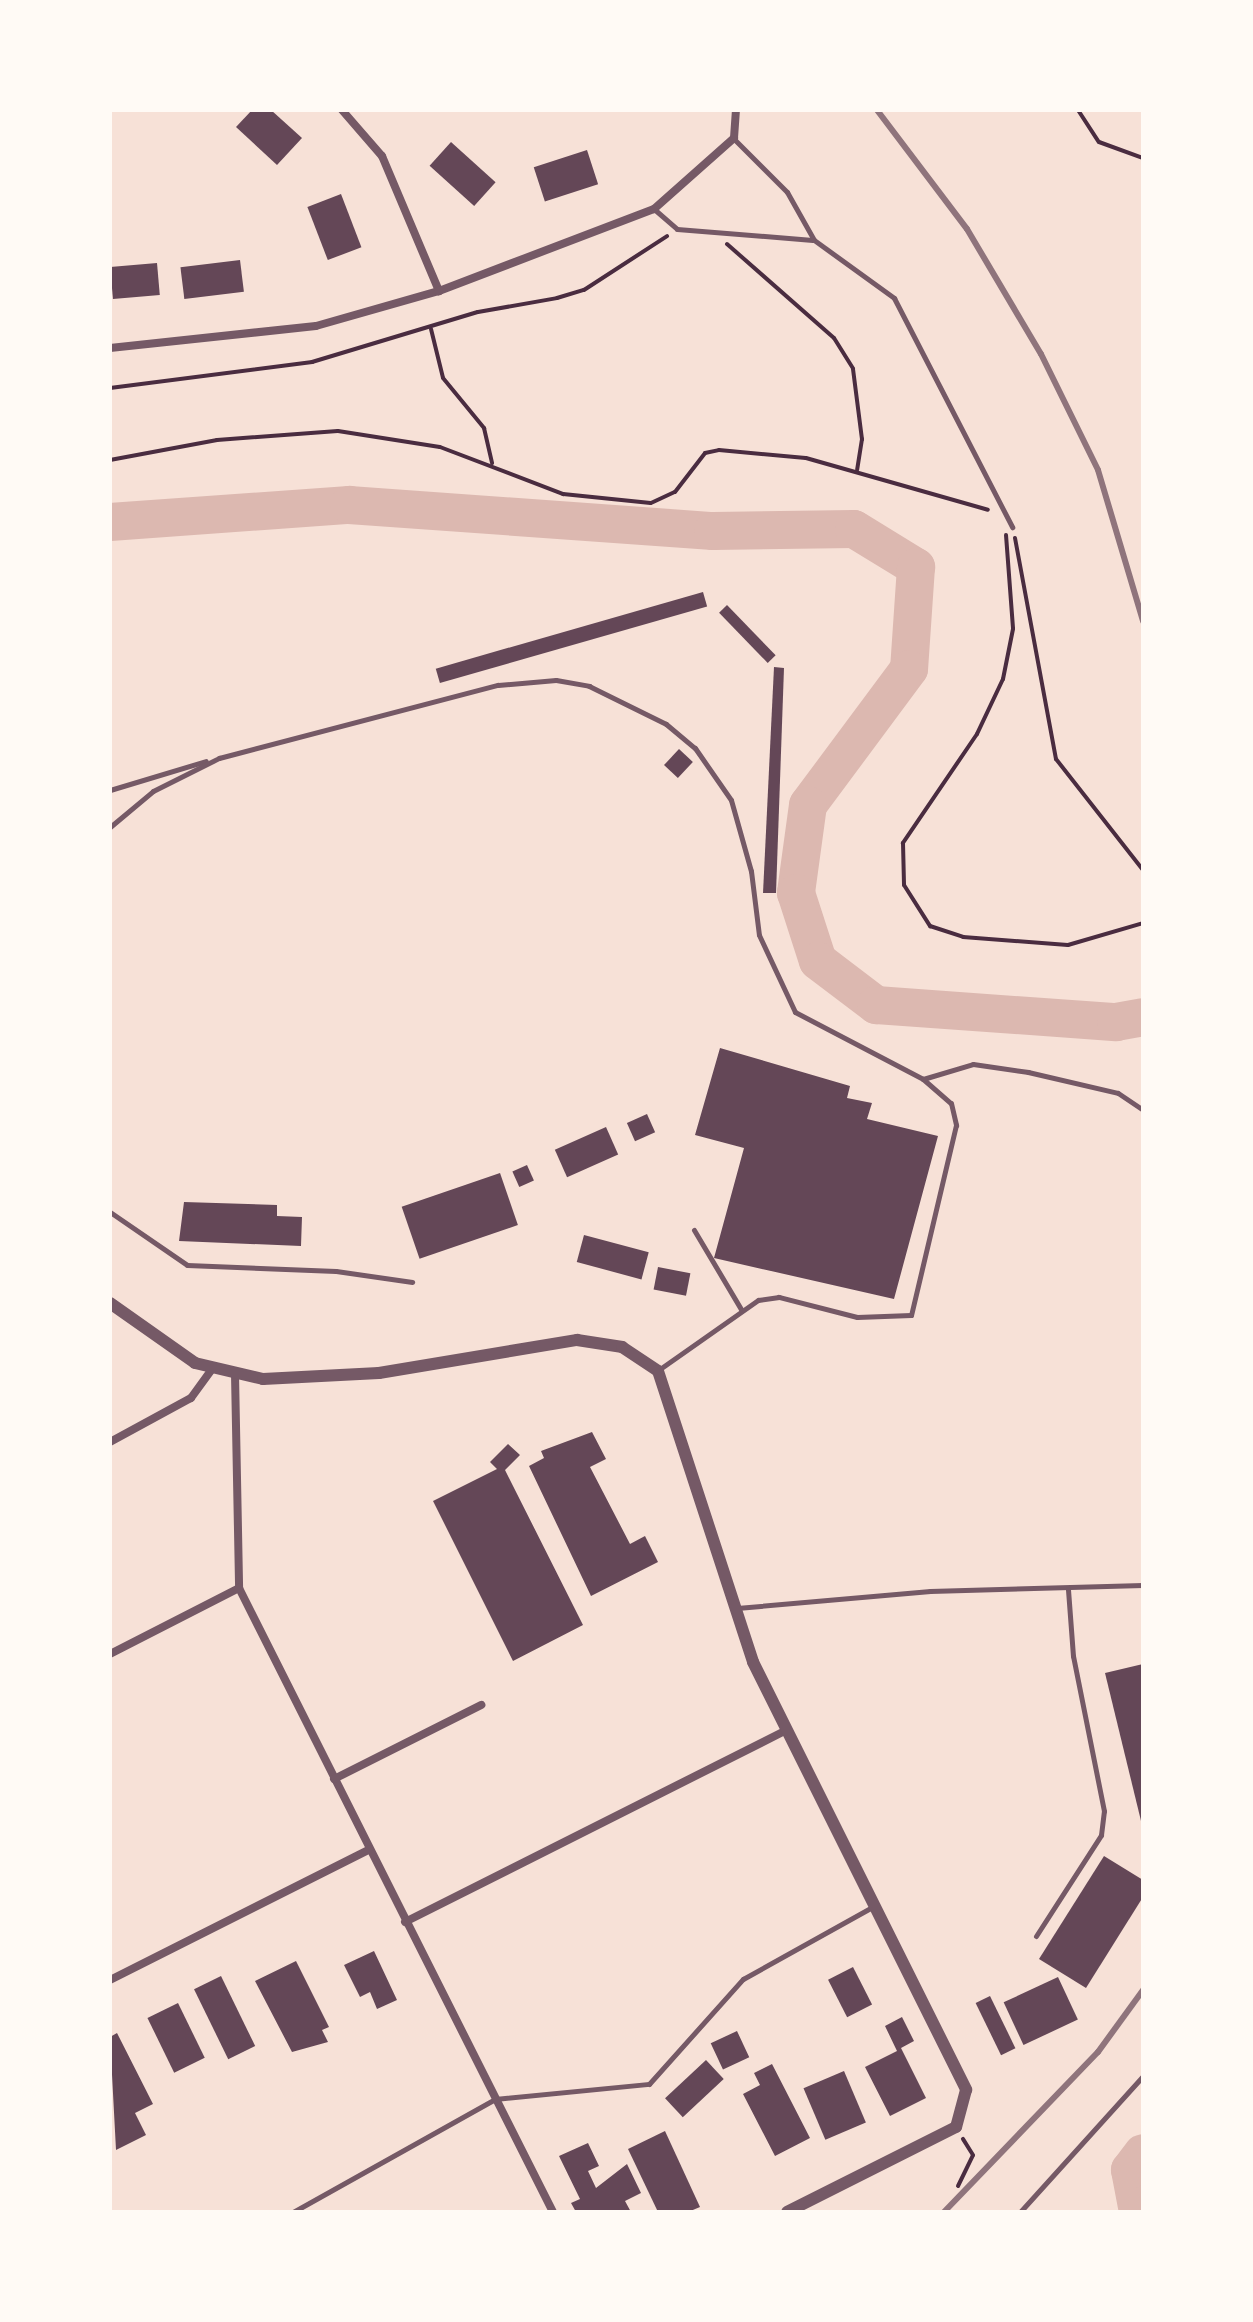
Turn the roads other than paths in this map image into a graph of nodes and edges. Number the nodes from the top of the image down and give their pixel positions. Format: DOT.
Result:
graph roads {
  1 [pos="342,110"];
  2 [pos="736,110"];
  3 [pos="734,138"];
  4 [pos="654,209"];
  5 [pos="814,240"];
  6 [pos="439,291"];
  7 [pos="110,348"];
  8 [pos="1012,527"];
  9 [pos="219,758"];
  10 [pos="110,790"];
  11 [pos="110,827"];
  12 [pos="923,1079"];
  13 [pos="1143,1110"];
  14 [pos="110,1212"];
  15 [pos="694,1230"];
  16 [pos="412,1282"];
  17 [pos="110,1303"];
  18 [pos="741,1309"];
  19 [pos="212,1369"];
  20 [pos="658,1371"];
  21 [pos="235,1374"];
  22 [pos="110,1442"];
  23 [pos="1143,1585"];
  24 [pos="239,1588"];
  25 [pos="1068,1589"];
  26 [pos="732,1610"];
  27 [pos="110,1654"];
  28 [pos="481,1705"];
  29 [pos="785,1731"];
  30 [pos="334,1779"];
  31 [pos="369,1850"];
  32 [pos="874,1906"];
  33 [pos="405,1922"];
  34 [pos="1036,1936"];
  35 [pos="110,1980"];
  36 [pos="1143,2076"];
  37 [pos="495,2099"];
  38 [pos="293,2212"];
  39 [pos="553,2212"];
  40 [pos="787,2212"];
  41 [pos="1020,2212"];
  1 -- 6 [label="street"];
  2 -- 3 [label="street"];
  3 -- 4 [label="street"];
  3 -- 5 [label="lane"];
  4 -- 5 [label="lane"];
  4 -- 6 [label="street"];
  5 -- 8 [label="lane"];
  6 -- 7 [label="street"];
  9 -- 10 [label="lane"];
  9 -- 11 [label="lane"];
  9 -- 12 [label="lane"];
  12 -- 13 [label="lane"];
  12 -- 18 [label="lane"];
  14 -- 16 [label="lane"];
  15 -- 18 [label="lane"];
  17 -- 19 [label="street"];
  18 -- 20 [label="lane"];
  19 -- 21 [label="street"];
  19 -- 22 [label="street"];
  20 -- 21 [label="street"];
  20 -- 26 [label="street"];
  21 -- 24 [label="street"];
  23 -- 25 [label="lane"];
  24 -- 27 [label="street"];
  24 -- 30 [label="street"];
  25 -- 26 [label="lane"];
  25 -- 34 [label="lane"];
  26 -- 29 [label="street"];
  28 -- 30 [label="street"];
  29 -- 32 [label="street"];
  29 -- 33 [label="street"];
  30 -- 31 [label="street"];
  31 -- 33 [label="street"];
  31 -- 35 [label="street"];
  32 -- 37 [label="lane"];
  32 -- 40 [label="street"];
  33 -- 37 [label="street"];
  36 -- 41 [label="lane"];
  37 -- 38 [label="lane"];
  37 -- 39 [label="street"];
}
